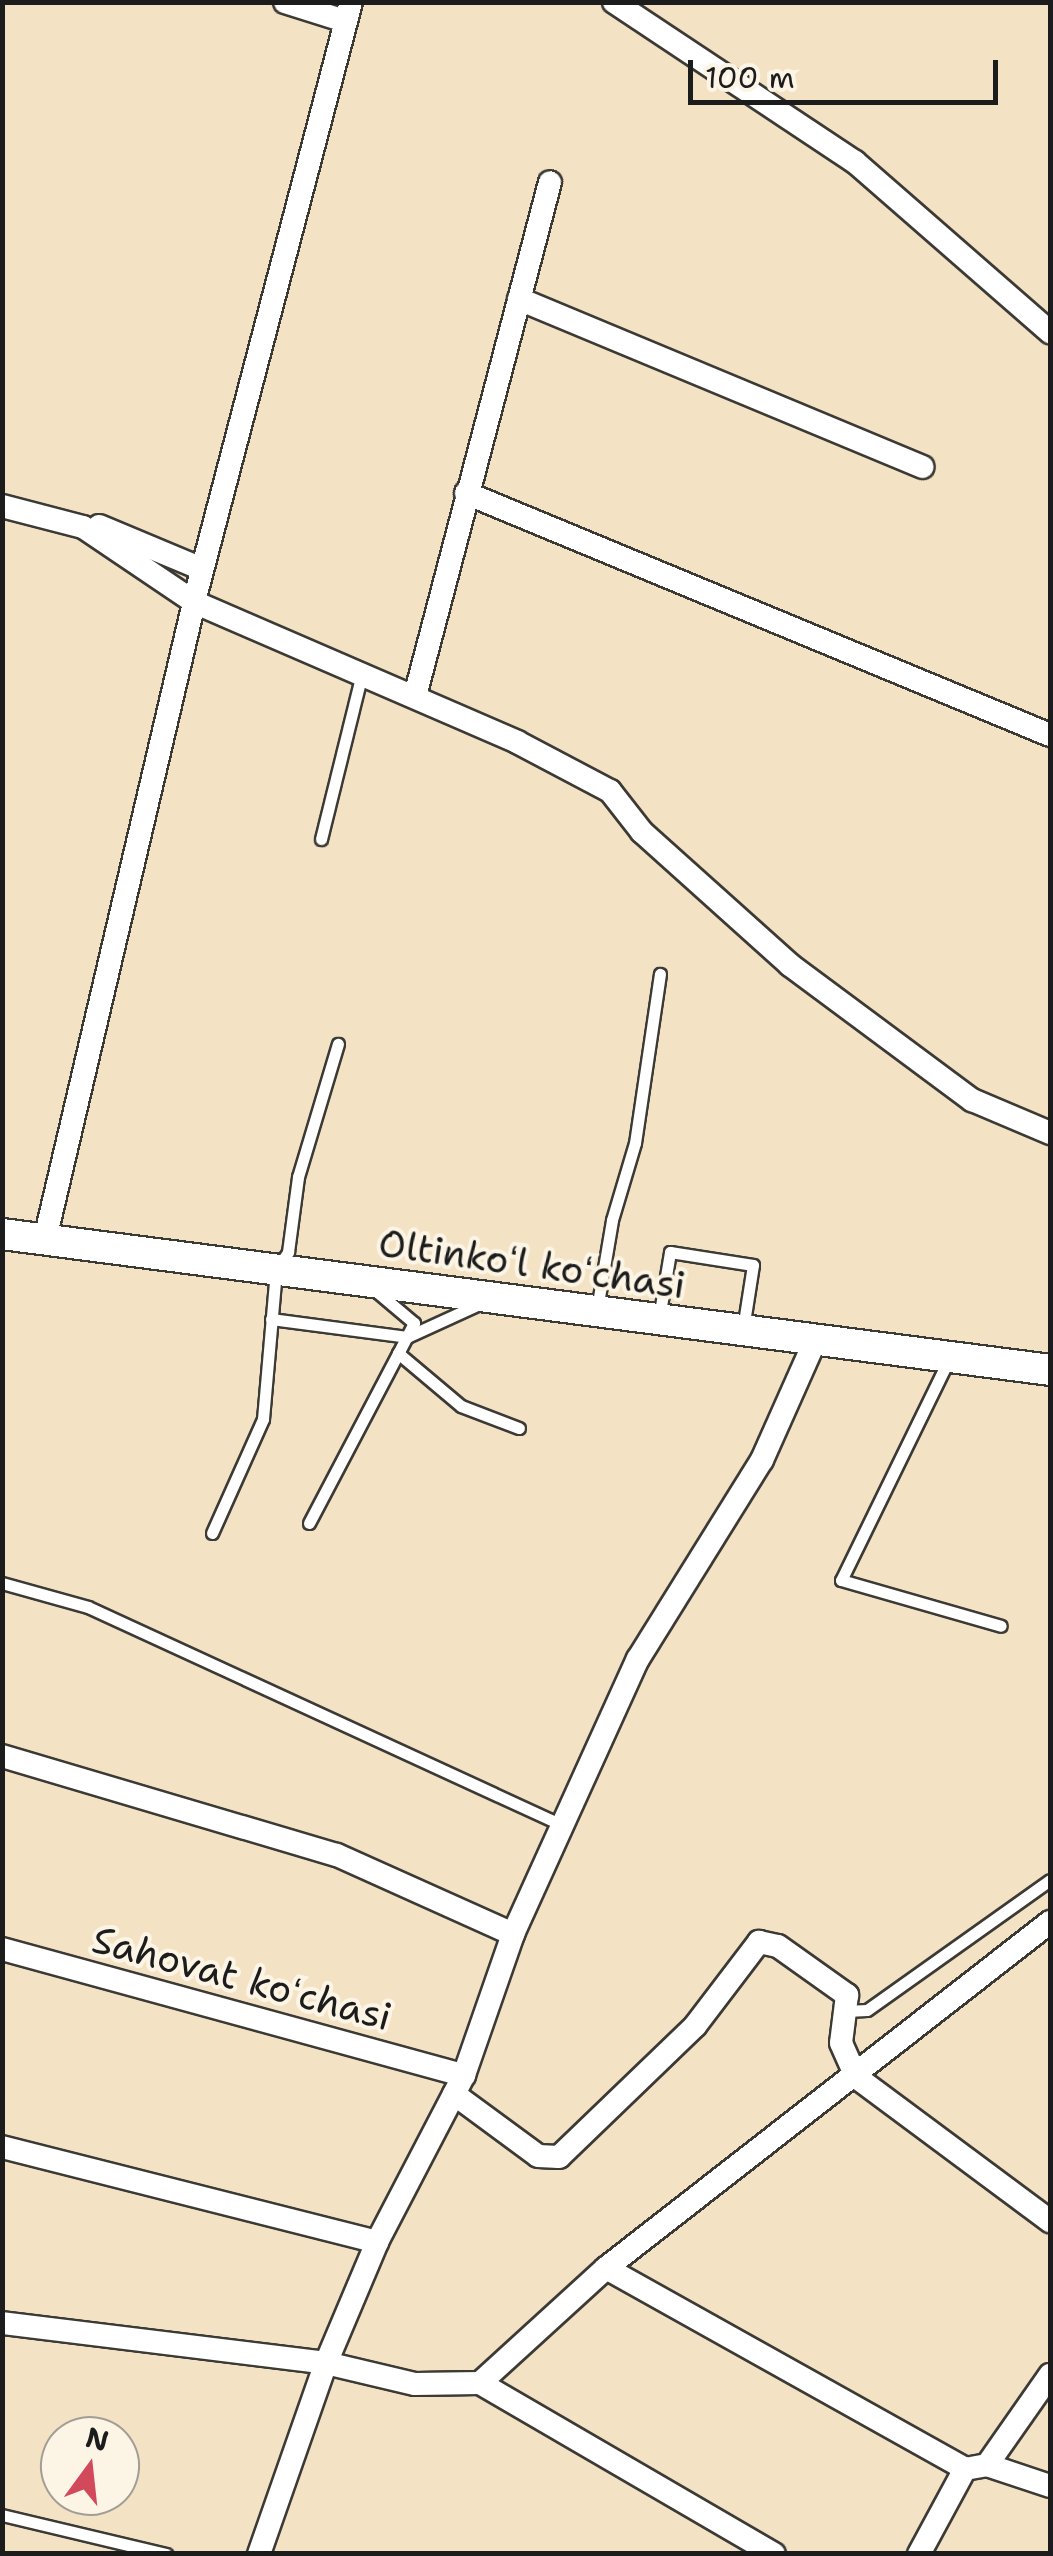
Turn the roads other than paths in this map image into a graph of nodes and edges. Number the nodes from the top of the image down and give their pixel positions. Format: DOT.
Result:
graph roads {
  1 [pos="285,2"];
  2 [pos="614,2"];
  3 [pos="348,12"];
  4 [pos="550,182"];
  5 [pos="519,299"];
  6 [pos="1050,332"];
  7 [pos="922,467"];
  8 [pos="2,489"];
  9 [pos="466,494"];
  10 [pos="2,506"];
  11 [pos="202,570"];
  12 [pos="194,602"];
  13 [pos="362,673"];
  14 [pos="415,696"];
  15 [pos="1050,735"];
  16 [pos="320,839"];
  17 [pos="660,974"];
  18 [pos="338,1044"];
  19 [pos="1050,1132"];
  20 [pos="2,1234"];
  21 [pos="45,1238"];
  22 [pos="276,1270"];
  23 [pos="366,1282"];
  24 [pos="490,1299"];
  25 [pos="596,1314"];
  26 [pos="272,1319"];
  27 [pos="658,1322"];
  28 [pos="742,1334"];
  29 [pos="407,1337"];
  30 [pos="814,1343"];
  31 [pos="398,1353"];
  32 [pos="950,1359"];
  33 [pos="1050,1370"];
  34 [pos="519,1428"];
  35 [pos="309,1523"];
  36 [pos="212,1532"];
  37 [pos="2,1583"];
  38 [pos="1002,1626"];
  39 [pos="2,1756"];
  40 [pos="562,1825"];
  41 [pos="1050,1880"];
  42 [pos="1050,1922"];
  43 [pos="513,1934"];
  44 [pos="2,1949"];
  45 [pos="846,2011"];
  46 [pos="856,2077"];
  47 [pos="459,2085"];
  48 [pos="2,2146"];
  49 [pos="1050,2220"];
  50 [pos="378,2242"];
  51 [pos="606,2268"];
  52 [pos="2,2323"];
  53 [pos="326,2363"];
  54 [pos="1050,2375"];
  55 [pos="480,2384"];
  56 [pos="976,2467"];
  57 [pos="1050,2486"];
  58 [pos="2,2515"];
  59 [pos="166,2554"];
  60 [pos="259,2554"];
  61 [pos="774,2554"];
  62 [pos="919,2554"];
  1 -- 3 [label="street"];
  2 -- 6 [label="street"];
  3 -- 11 [label="street"];
  4 -- 5 [label="street"];
  5 -- 7 [label="street"];
  5 -- 9 [label="street"];
  8 -- 11 [label="street"];
  9 -- 14 [label="street"];
  9 -- 15 [label="street"];
  10 -- 12 [label="street"];
  11 -- 12 [label="street"];
  12 -- 13 [label="street"];
  12 -- 21 [label="street"];
  13 -- 14 [label="street"];
  13 -- 16 [label="lane"];
  14 -- 19 [label="street"];
  17 -- 25 [label="lane"];
  18 -- 22 [label="lane"];
  20 -- 21 [label="main road, Oltinkoʻl koʻchasi"];
  21 -- 22 [label="main road, Oltinkoʻl koʻchasi"];
  22 -- 23 [label="main road, Oltinkoʻl koʻchasi"];
  22 -- 26 [label="lane"];
  23 -- 24 [label="main road, Oltinkoʻl koʻchasi"];
  23 -- 29 [label="lane"];
  24 -- 25 [label="main road, Oltinkoʻl koʻchasi"];
  24 -- 29 [label="lane"];
  25 -- 27 [label="main road, Oltinkoʻl koʻchasi"];
  26 -- 29 [label="lane"];
  26 -- 36 [label="lane"];
  27 -- 28 [label="main road, Oltinkoʻl koʻchasi"];
  27 -- 28 [label="lane"];
  28 -- 30 [label="main road, Oltinkoʻl koʻchasi"];
  29 -- 31 [label="lane"];
  30 -- 32 [label="main road, Oltinkoʻl koʻchasi"];
  30 -- 40 [label="street"];
  31 -- 34 [label="lane"];
  31 -- 35 [label="lane"];
  32 -- 33 [label="main road, Oltinkoʻl koʻchasi"];
  32 -- 38 [label="lane"];
  37 -- 40 [label="lane"];
  39 -- 43 [label="street"];
  40 -- 43 [label="street"];
  41 -- 45 [label="lane"];
  42 -- 46 [label="street"];
  43 -- 47 [label="street"];
  44 -- 47 [label="street, Sahovat koʻchasi"];
  45 -- 46 [label="street"];
  45 -- 47 [label="street"];
  46 -- 49 [label="street"];
  46 -- 51 [label="street"];
  47 -- 50 [label="street"];
  48 -- 50 [label="street"];
  50 -- 53 [label="street"];
  51 -- 55 [label="street"];
  51 -- 56 [label="street"];
  52 -- 53 [label="street"];
  53 -- 55 [label="street"];
  53 -- 60 [label="street"];
  54 -- 56 [label="street"];
  55 -- 61 [label="street"];
  56 -- 57 [label="street"];
  56 -- 62 [label="street"];
  58 -- 59 [label="lane"];
}
